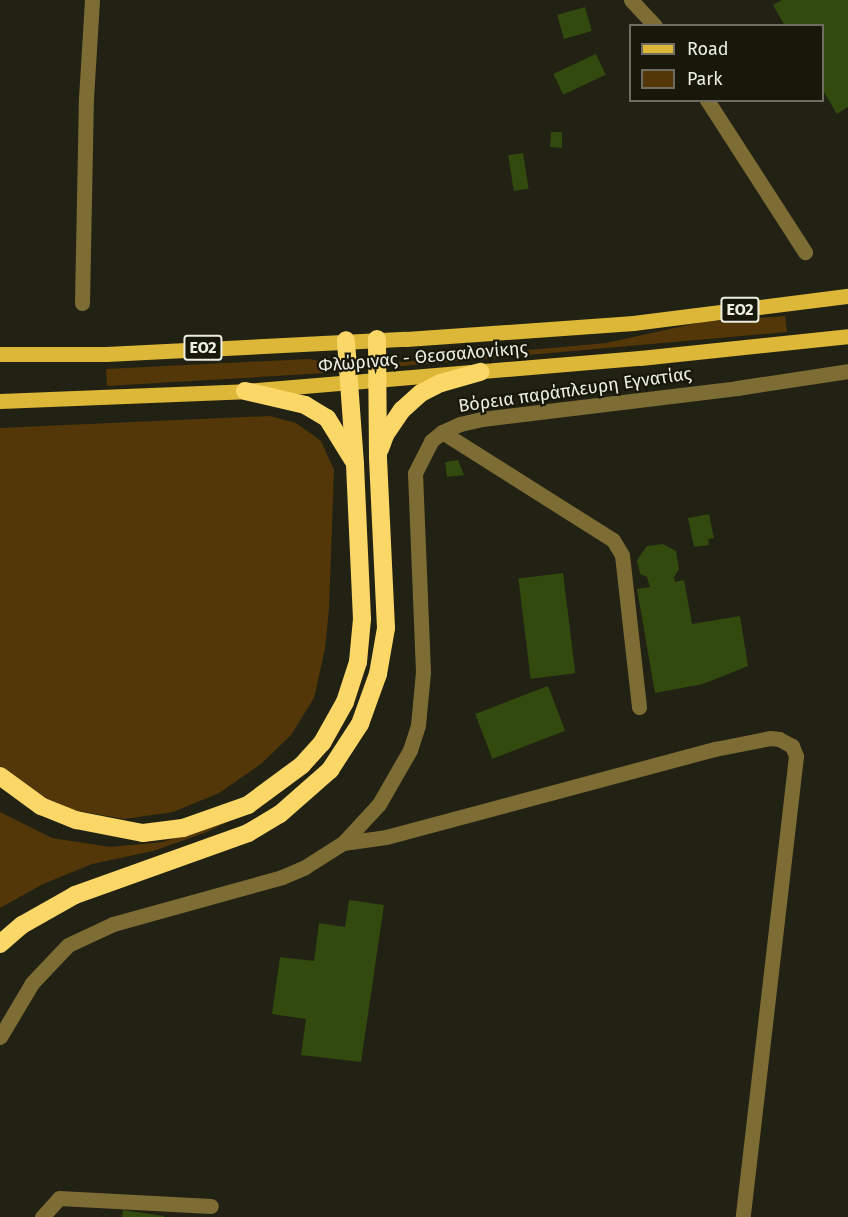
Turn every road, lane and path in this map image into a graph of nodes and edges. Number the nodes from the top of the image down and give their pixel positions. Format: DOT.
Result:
graph roads {
  1 [pos="92,0"];
  2 [pos="631,0"];
  3 [pos="653,24"];
  4 [pos="708,102"];
  5 [pos="805,252"];
  6 [pos="848,296"];
  7 [pos="82,303"];
  8 [pos="848,336"];
  9 [pos="377,339"];
  10 [pos="346,340"];
  11 [pos="0,354"];
  12 [pos="848,371"];
  13 [pos="480,372"];
  14 [pos="379,380"];
  15 [pos="349,383"];
  16 [pos="246,391"];
  17 [pos="0,400"];
  18 [pos="442,432"];
  19 [pos="378,456"];
  20 [pos="355,464"];
  21 [pos="639,706"];
  22 [pos="0,776"];
  23 [pos="343,843"];
  24 [pos="0,944"];
  25 [pos="0,1037"];
  26 [pos="211,1206"];
  27 [pos="42,1217"];
  28 [pos="743,1217"];
  1 -- 7 [label="street"];
  2 -- 3 [label="street"];
  4 -- 5 [label="street"];
  6 -- 9 [label="main road, Φλώρινας - Θεσσαλονίκης / ΕΟ2"];
  8 -- 13 [label="main road, Φλώρινας - Θεσσαλονίκης / ΕΟ2"];
  9 -- 10 [label="main road, Φλώρινας - Θεσσαλονίκης / ΕΟ2"];
  9 -- 14 [label="highway"];
  10 -- 11 [label="main road, Φλώρινας - Θεσσαλονίκης / ΕΟ2"];
  10 -- 15 [label="highway"];
  12 -- 18 [label="street, Βόρεια παράπλευρη Εγνατίας"];
  13 -- 14 [label="main road, Φλώρινας - Θεσσαλονίκης / ΕΟ2"];
  13 -- 19 [label="highway"];
  14 -- 15 [label="main road, Φλώρινας - Θεσσαλονίκης / ΕΟ2"];
  14 -- 19 [label="highway"];
  15 -- 16 [label="main road, Φλώρινας - Θεσσαλονίκης / ΕΟ2"];
  15 -- 20 [label="highway"];
  16 -- 17 [label="main road, Φλώρινας - Θεσσαλονίκης / ΕΟ2"];
  16 -- 20 [label="highway"];
  18 -- 21 [label="street"];
  18 -- 23 [label="street, Βόρεια παράπλευρη Εγνατίας"];
  19 -- 24 [label="highway"];
  20 -- 22 [label="highway"];
  23 -- 25 [label="street, Βόρεια παράπλευρη Εγνατίας"];
  23 -- 28 [label="street"];
  26 -- 27 [label="street"];
}
